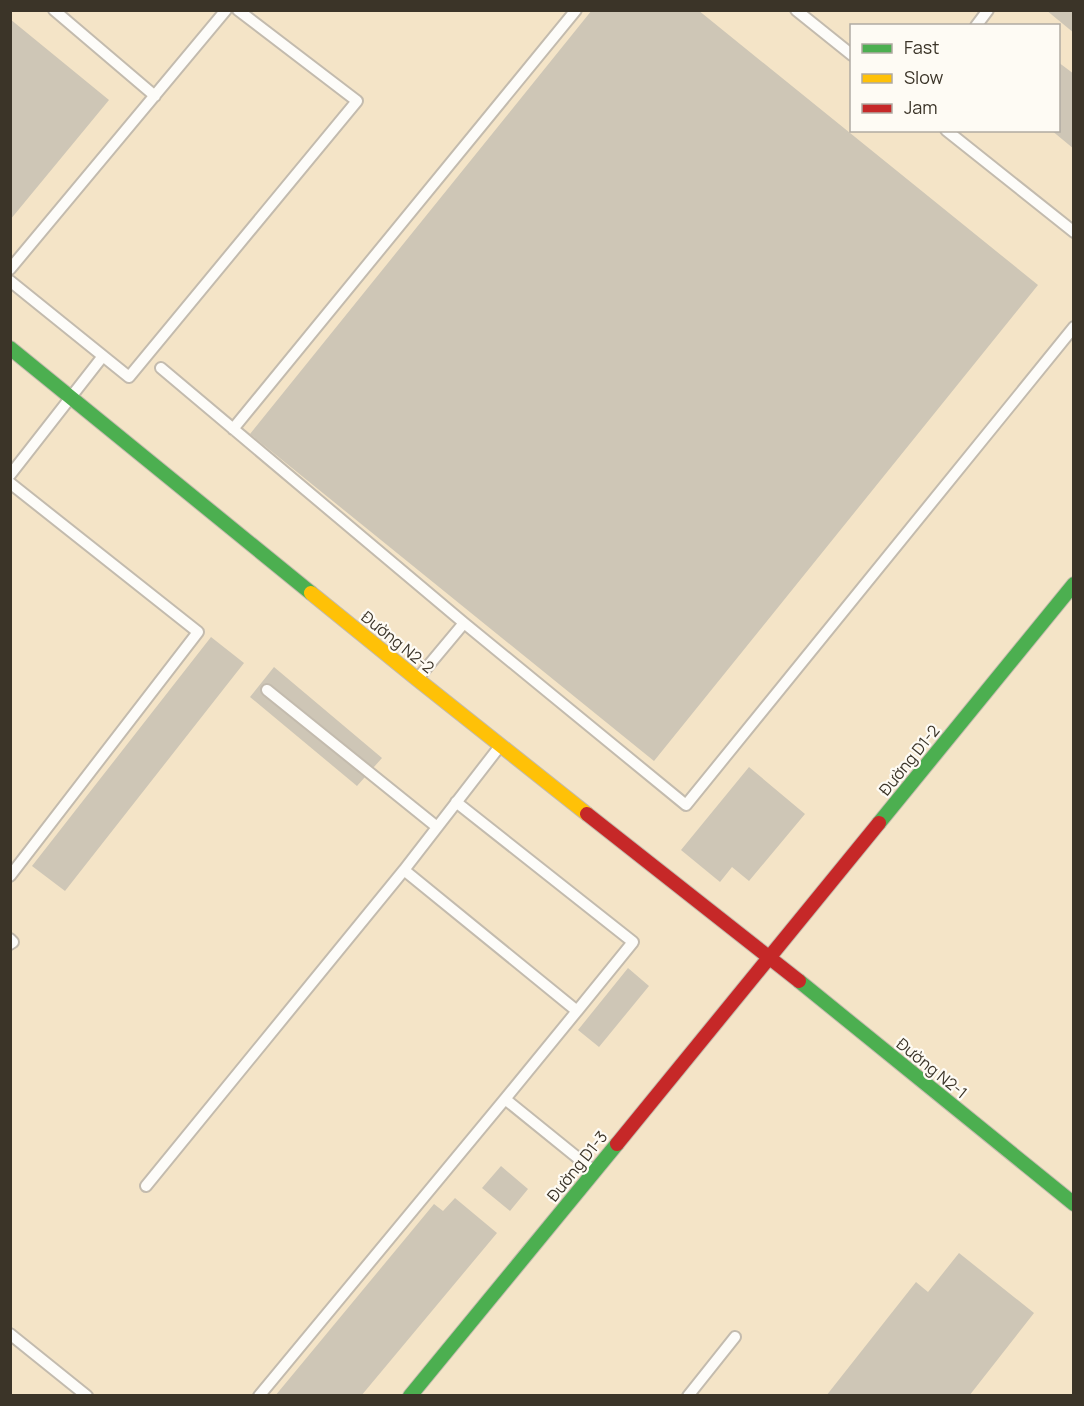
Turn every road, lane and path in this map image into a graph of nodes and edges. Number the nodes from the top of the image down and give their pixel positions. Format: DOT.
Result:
graph roads {
  1 [pos="54,10"];
  2 [pos="226,10"];
  3 [pos="238,10"];
  4 [pos="576,10"];
  5 [pos="796,10"];
  6 [pos="988,10"];
  7 [pos="978,24"];
  8 [pos="850,53"];
  9 [pos="155,96"];
  10 [pos="949,132"];
  11 [pos="1074,232"];
  12 [pos="10,269"];
  13 [pos="10,281"];
  14 [pos="1074,327"];
  15 [pos="10,348"];
  16 [pos="104,356"];
  17 [pos="161,368"];
  18 [pos="71,397"];
  19 [pos="232,429"];
  20 [pos="10,475"];
  21 [pos="10,483"];
  22 [pos="1074,584"];
  23 [pos="464,623"];
  24 [pos="417,679"];
  25 [pos="267,690"];
  26 [pos="500,745"];
  27 [pos="456,801"];
  28 [pos="437,827"];
  29 [pos="404,870"];
  30 [pos="10,876"];
  31 [pos="10,939"];
  32 [pos="10,944"];
  33 [pos="770,957"];
  34 [pos="577,1011"];
  35 [pos="505,1099"];
  36 [pos="594,1171"];
  37 [pos="146,1186"];
  38 [pos="1074,1204"];
  39 [pos="10,1334"];
  40 [pos="735,1337"];
  41 [pos="87,1395"];
  42 [pos="259,1395"];
  43 [pos="410,1395"];
  44 [pos="688,1395"];
  1 -- 9 [label="lane"];
  2 -- 9 [label="lane"];
  3 -- 16 [label="lane"];
  4 -- 19 [label="lane"];
  5 -- 8 [label="lane"];
  6 -- 7 [label="lane"];
  9 -- 12 [label="lane"];
  10 -- 11 [label="lane"];
  13 -- 16 [label="lane"];
  14 -- 23 [label="lane"];
  15 -- 18 [label="street, Đường N2-2"];
  16 -- 18 [label="lane"];
  17 -- 19 [label="lane"];
  18 -- 20 [label="lane"];
  18 -- 24 [label="street, Đường N2-2"];
  19 -- 23 [label="lane"];
  21 -- 30 [label="lane"];
  22 -- 33 [label="street, Đường D1-2"];
  23 -- 24 [label="lane"];
  24 -- 26 [label="street, Đường N2-2"];
  25 -- 28 [label="lane"];
  26 -- 27 [label="lane"];
  26 -- 33 [label="street, Đường N2-2"];
  27 -- 28 [label="lane"];
  27 -- 34 [label="lane"];
  28 -- 29 [label="lane"];
  29 -- 34 [label="lane"];
  29 -- 37 [label="lane"];
  31 -- 32 [label="lane"];
  33 -- 36 [label="street, Đường D1-3"];
  33 -- 38 [label="street, Đường N2-1"];
  34 -- 35 [label="lane"];
  35 -- 36 [label="lane"];
  35 -- 42 [label="lane"];
  36 -- 43 [label="street, Đường D1-3"];
  39 -- 41 [label="lane"];
  40 -- 44 [label="lane"];
}
